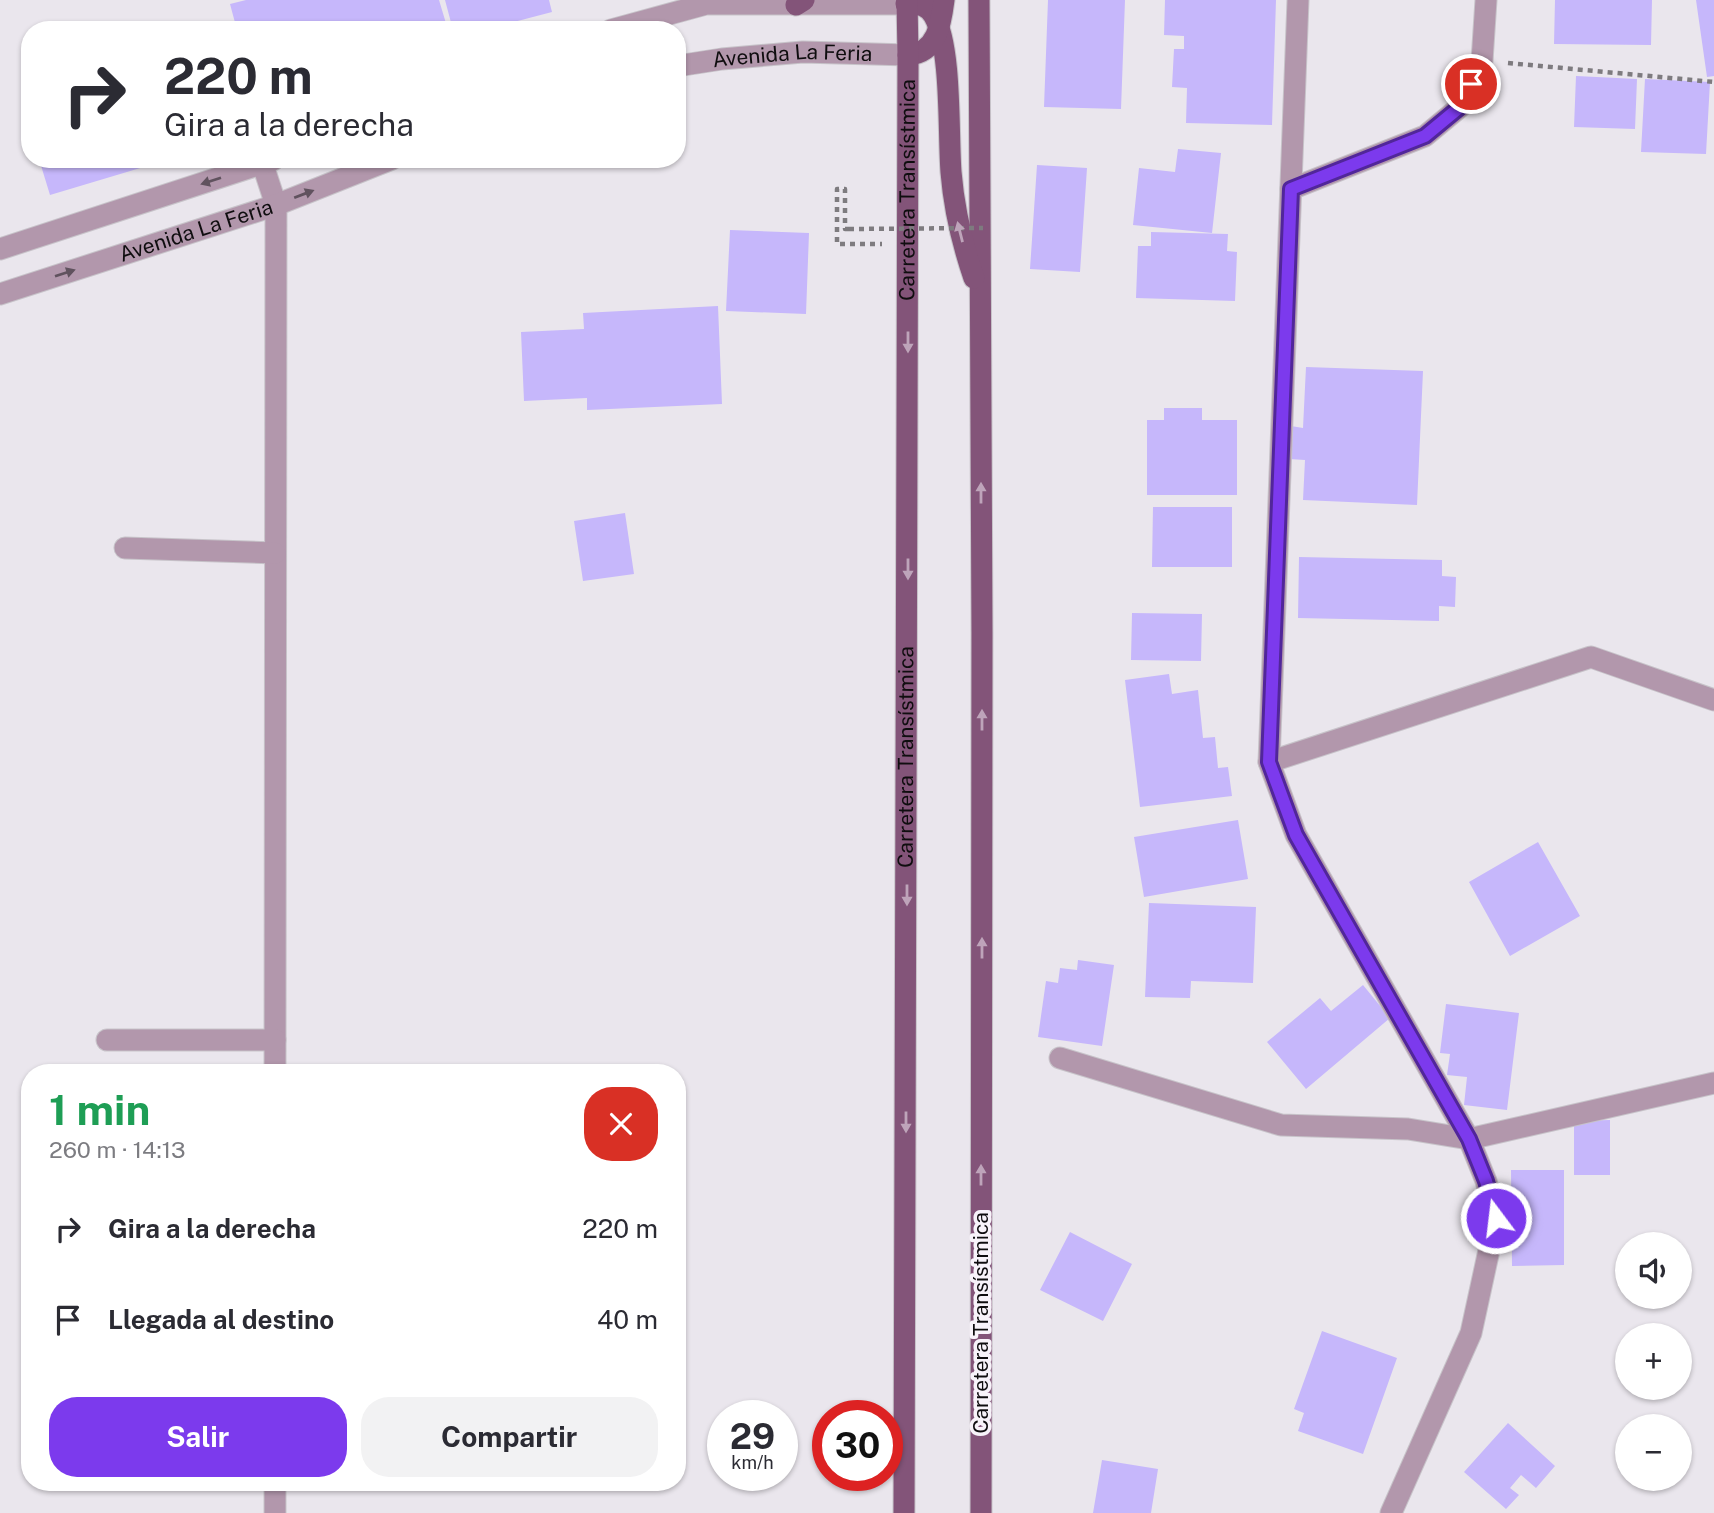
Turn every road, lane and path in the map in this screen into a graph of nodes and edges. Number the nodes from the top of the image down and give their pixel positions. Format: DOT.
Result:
graph roads {
  1 [pos="944,0"];
  2 [pos="979,0"];
  3 [pos="1298,0"];
  4 [pos="1486,0"];
  5 [pos="800,2"];
  6 [pos="906,2"];
  7 [pos="644,21"];
  8 [pos="939,28"];
  9 [pos="908,55"];
  10 [pos="1482,61"];
  11 [pos="686,65"];
  12 [pos="1714,82"];
  13 [pos="245,168"];
  14 [pos="268,168"];
  15 [pos="368,168"];
  16 [pos="1291,189"];
  17 [pos="276,205"];
  18 [pos="983,228"];
  19 [pos="908,244"];
  20 [pos="0,249"];
  21 [pos="0,294"];
  22 [pos="980,298"];
  23 [pos="125,548"];
  24 [pos="275,553"];
  25 [pos="1714,700"];
  26 [pos="1269,762"];
  27 [pos="107,1040"];
  28 [pos="275,1040"];
  29 [pos="1060,1058"];
  30 [pos="275,1064"];
  31 [pos="1714,1083"];
  32 [pos="1469,1139"];
  33 [pos="275,1491"];
  34 [pos="275,1513"];
  35 [pos="904,1513"];
  36 [pos="981,1513"];
  37 [pos="1391,1513"];
  1 -- 8 [label="main road"];
  2 -- 22 [label="main road, Carretera Transístmica"];
  3 -- 16 [label="street"];
  4 -- 10 [label="street"];
  5 -- 6 [label="street"];
  5 -- 7 [label="street"];
  6 -- 8 [label="main road"];
  6 -- 9 [label="main road, Carretera Transístmica"];
  8 -- 9 [label="main road"];
  22 -- 8 [label="main road, one-way"];
  9 -- 11 [label="street, Avenida La Feria"];
  9 -- 19 [label="main road, Carretera Transístmica"];
  10 -- 12 [label="path"];
  10 -- 16 [label="street"];
  13 -- 20 [label="street, Avenida La Feria, one-way"];
  14 -- 17 [label="street"];
  17 -- 15 [label="street, Avenida La Feria, one-way"];
  16 -- 26 [label="street"];
  21 -- 17 [label="street, Avenida La Feria, one-way"];
  17 -- 24 [label="street"];
  18 -- 19 [label="path, bridge"];
  19 -- 35 [label="main road, Carretera Transístmica, one-way"];
  36 -- 22 [label="main road, Carretera Transístmica, one-way"];
  23 -- 24 [label="street"];
  24 -- 28 [label="street"];
  25 -- 26 [label="street"];
  26 -- 32 [label="street"];
  27 -- 28 [label="street"];
  28 -- 30 [label="street"];
  29 -- 32 [label="street"];
  31 -- 32 [label="street"];
  32 -- 37 [label="street"];
  33 -- 34 [label="street"];
}
